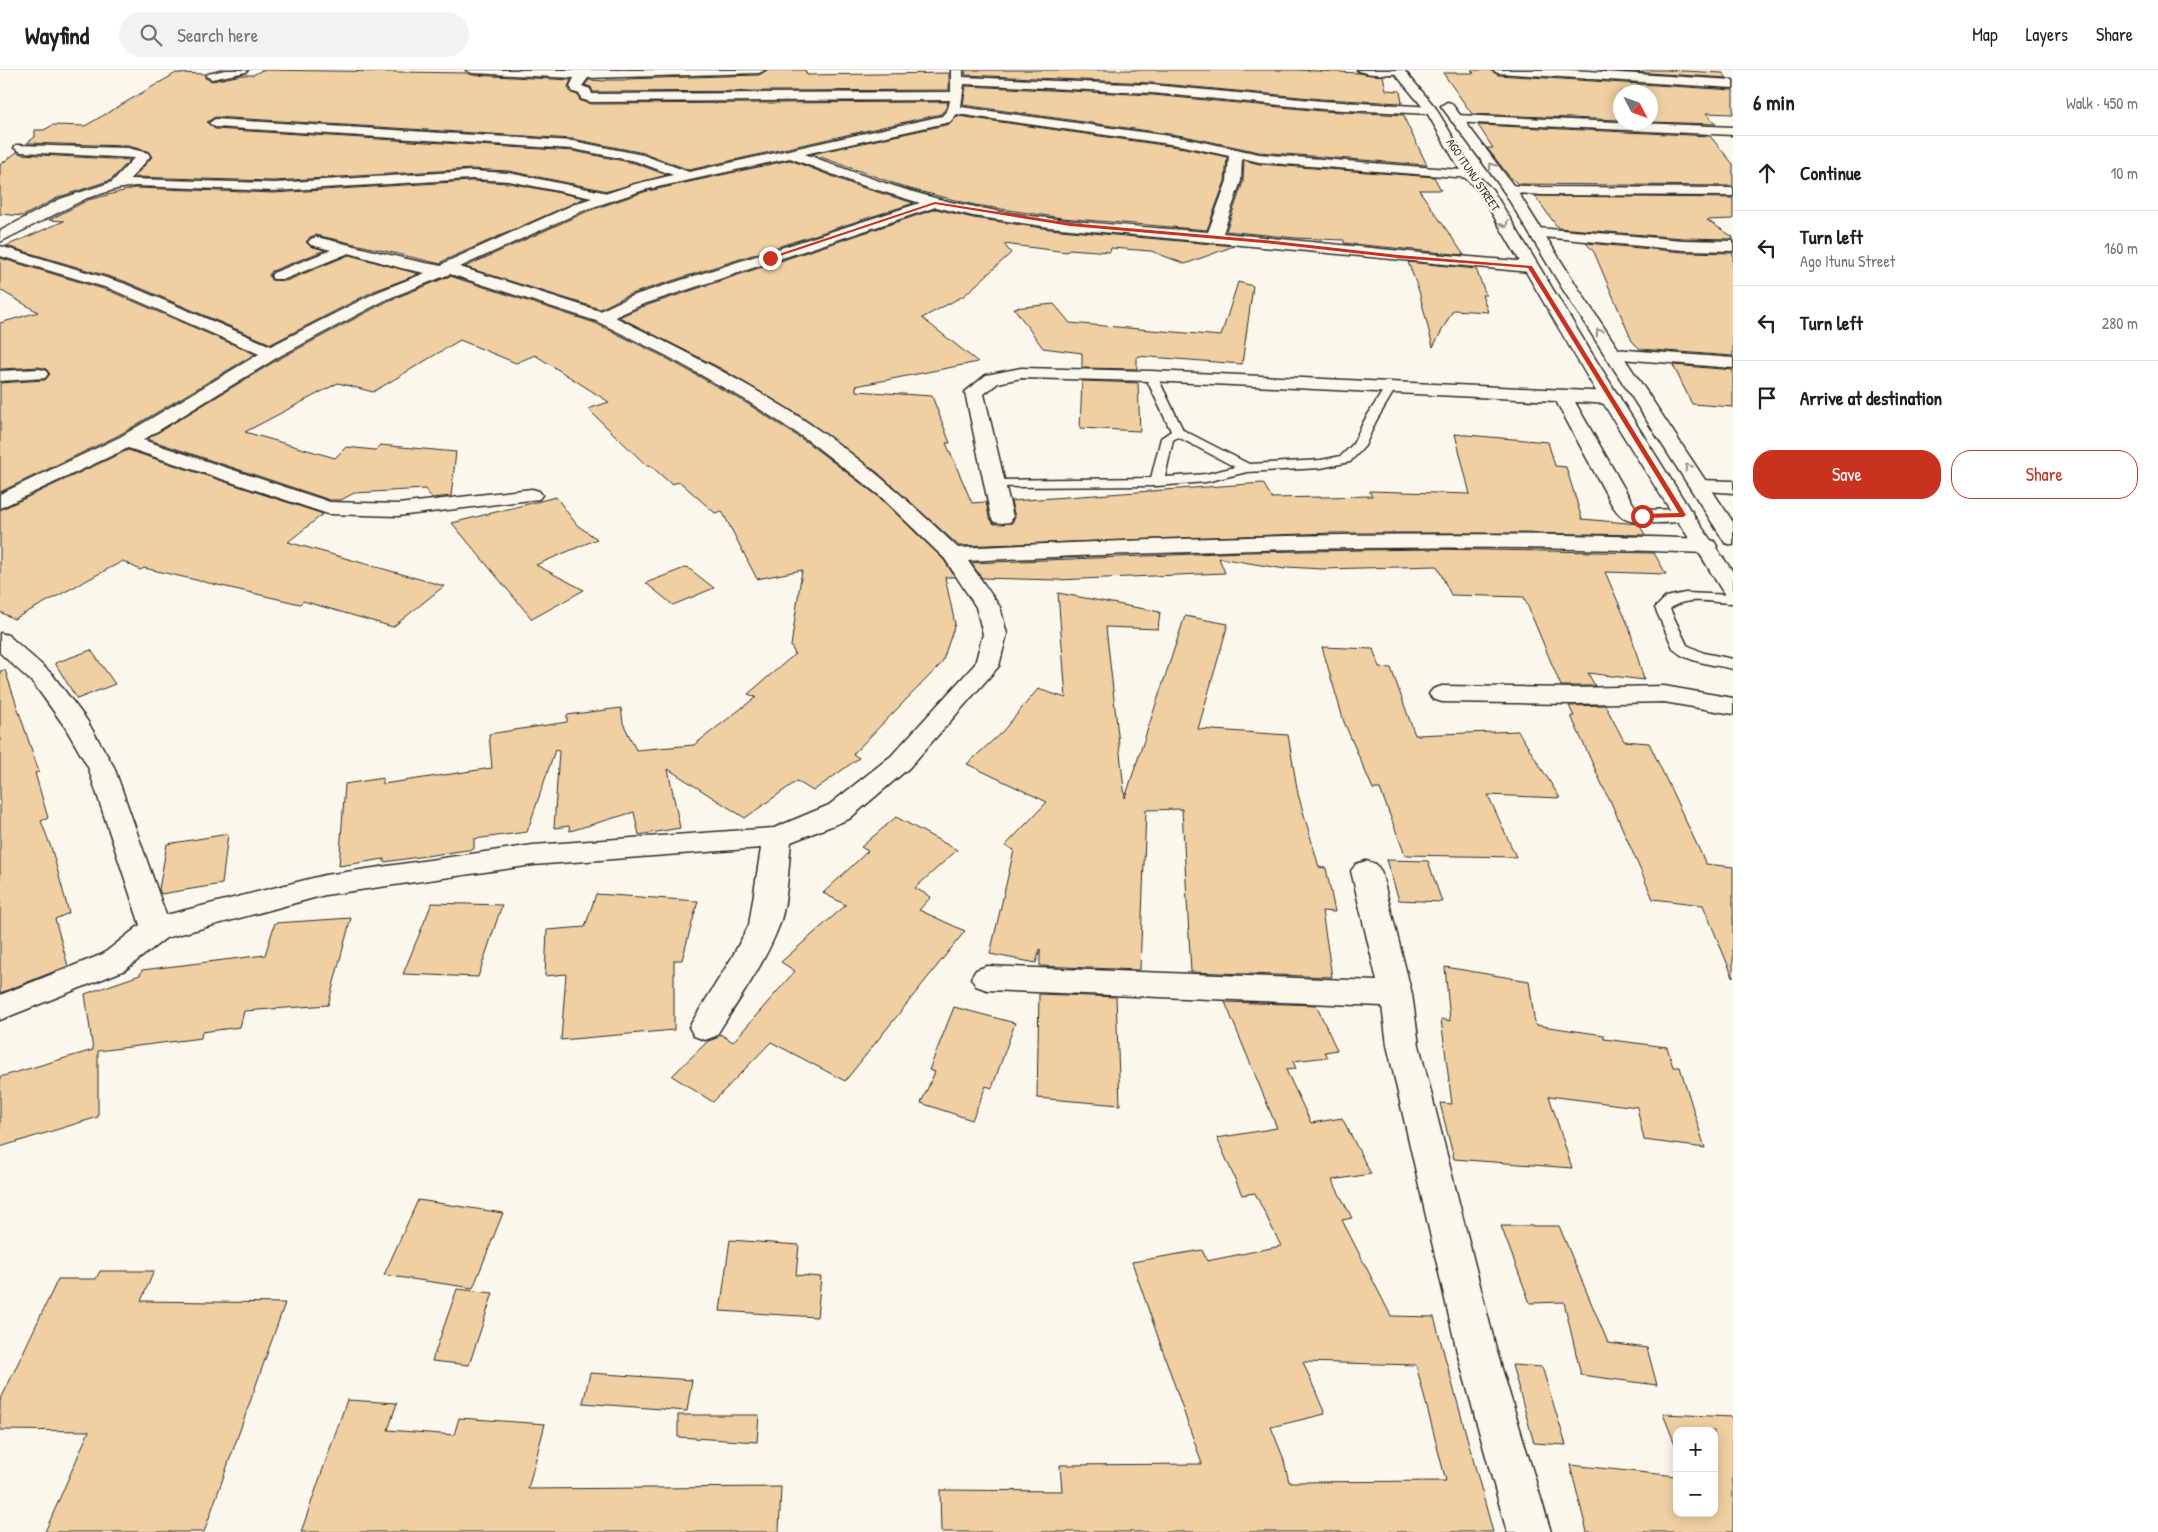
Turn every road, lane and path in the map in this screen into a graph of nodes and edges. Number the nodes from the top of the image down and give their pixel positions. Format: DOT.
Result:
graph roads {
  1 [pos="242,70"];
  2 [pos="472,70"];
  3 [pos="759,70"];
  4 [pos="1364,70"];
  5 [pos="1398,70"];
  6 [pos="1416,70"];
  7 [pos="1498,70"];
  8 [pos="586,73"];
  9 [pos="212,76"];
  10 [pos="1733,84"];
  11 [pos="956,89"];
  12 [pos="1431,110"];
  13 [pos="1456,119"];
  14 [pos="215,123"];
  15 [pos="1733,132"];
  16 [pos="21,148"];
  17 [pos="792,154"];
  18 [pos="1236,154"];
  19 [pos="1469,174"];
  20 [pos="692,177"];
  21 [pos="117,184"];
  22 [pos="1508,189"];
  23 [pos="1733,192"];
  24 [pos="608,197"];
  25 [pos="935,203"];
  26 [pos="1537,233"];
  27 [pos="0,237"];
  28 [pos="1214,237"];
  29 [pos="316,242"];
  30 [pos="1733,246"];
  31 [pos="347,249"];
  32 [pos="0,251"];
  33 [pos="1530,267"];
  34 [pos="445,270"];
  35 [pos="278,276"];
  36 [pos="602,317"];
  37 [pos="272,352"];
  38 [pos="1614,354"];
  39 [pos="1733,363"];
  40 [pos="39,374"];
  41 [pos="0,376"];
  42 [pos="1152,376"];
  43 [pos="1390,386"];
  44 [pos="1562,395"];
  45 [pos="1612,398"];
  46 [pos="1178,432"];
  47 [pos="127,440"];
  48 [pos="1247,468"];
  49 [pos="1157,482"];
  50 [pos="995,484"];
  51 [pos="1700,486"];
  52 [pos="1733,486"];
  53 [pos="532,495"];
  54 [pos="0,502"];
  55 [pos="1683,515"];
  56 [pos="1002,516"];
  57 [pos="1733,538"];
  58 [pos="1706,546"];
  59 [pos="952,555"];
  60 [pos="1733,590"];
  61 [pos="1733,599"];
  62 [pos="0,640"];
  63 [pos="1733,664"];
  64 [pos="1442,694"];
  65 [pos="1733,706"];
  66 [pos="777,837"];
  67 [pos="1366,871"];
  68 [pos="156,930"];
  69 [pos="987,978"];
  70 [pos="1396,994"];
  71 [pos="0,1008"];
  72 [pos="705,1027"];
  73 [pos="1529,1532"];
  1 -- 9 [label="street"];
  2 -- 8 [label="street"];
  3 -- 8 [label="street"];
  4 -- 5 [label="street"];
  5 -- 12 [label="street, AGO ITUNU STREET"];
  6 -- 13 [label="street, AGO ITUNU STREET"];
  7 -- 10 [label="street"];
  8 -- 11 [label="street"];
  11 -- 12 [label="street"];
  11 -- 17 [label="street"];
  11 -- 18 [label="street"];
  12 -- 19 [label="street, AGO ITUNU STREET"];
  13 -- 15 [label="street"];
  22 -- 13 [label="street, AGO ITUNU STREET, one-way"];
  14 -- 20 [label="street"];
  16 -- 21 [label="street"];
  17 -- 20 [label="street"];
  17 -- 25 [label="street"];
  18 -- 19 [label="street"];
  18 -- 28 [label="street"];
  19 -- 33 [label="street, AGO ITUNU STREET, one-way"];
  20 -- 24 [label="street"];
  21 -- 24 [label="street"];
  21 -- 27 [label="street"];
  22 -- 23 [label="street"];
  22 -- 26 [label="street, AGO ITUNU STREET"];
  24 -- 34 [label="street"];
  25 -- 28 [label="street"];
  25 -- 36 [label="street"];
  26 -- 30 [label="street"];
  38 -- 26 [label="street, AGO ITUNU STREET, one-way"];
  28 -- 33 [label="street"];
  29 -- 31 [label="street"];
  31 -- 34 [label="street"];
  31 -- 35 [label="street"];
  32 -- 37 [label="street"];
  33 -- 45 [label="street, AGO ITUNU STREET"];
  34 -- 36 [label="street"];
  34 -- 37 [label="street"];
  36 -- 59 [label="street"];
  37 -- 47 [label="street"];
  38 -- 39 [label="street"];
  51 -- 38 [label="street, AGO ITUNU STREET, one-way"];
  40 -- 41 [label="street"];
  42 -- 43 [label="street"];
  42 -- 46 [label="lane"];
  42 -- 50 [label="street"];
  43 -- 44 [label="street"];
  43 -- 48 [label="lane"];
  44 -- 45 [label="street"];
  44 -- 55 [label="street"];
  45 -- 55 [label="street, AGO ITUNU STREET"];
  46 -- 48 [label="lane"];
  46 -- 49 [label="lane"];
  47 -- 53 [label="street"];
  47 -- 54 [label="street"];
  48 -- 49 [label="lane"];
  49 -- 50 [label="lane"];
  50 -- 56 [label="street"];
  51 -- 52 [label="street"];
  51 -- 57 [label="street, AGO ITUNU STREET"];
  55 -- 58 [label="street, AGO ITUNU STREET"];
  58 -- 59 [label="street"];
  58 -- 60 [label="street, AGO ITUNU STREET"];
  59 -- 66 [label="street"];
  61 -- 63 [label="lane"];
  62 -- 68 [label="street"];
  64 -- 65 [label="street"];
  66 -- 68 [label="street"];
  66 -- 72 [label="street"];
  67 -- 70 [label="street"];
  68 -- 71 [label="street"];
  69 -- 70 [label="street"];
  70 -- 73 [label="street"];
}
